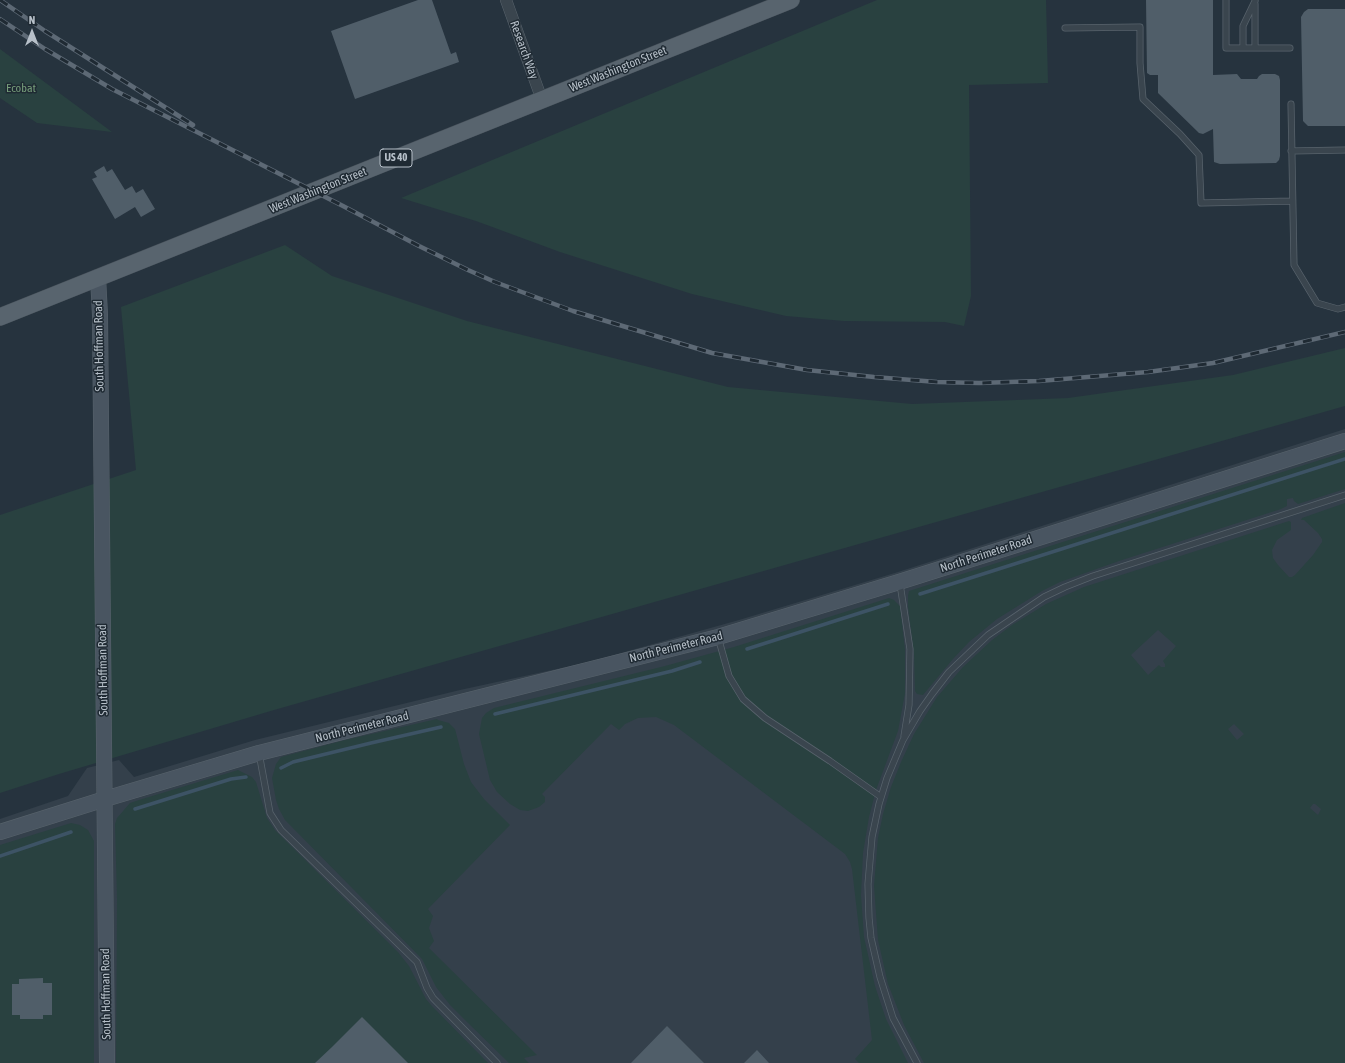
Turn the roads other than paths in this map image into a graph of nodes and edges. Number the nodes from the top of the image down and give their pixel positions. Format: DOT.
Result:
graph roads {
  1 [pos="506,0"];
  2 [pos="791,0"];
  3 [pos="1226,0"];
  4 [pos="1254,1"];
  5 [pos="1065,28"];
  6 [pos="1243,48"];
  7 [pos="1255,48"];
  8 [pos="1290,48"];
  9 [pos="542,100"];
  10 [pos="1291,104"];
  11 [pos="1345,150"];
  12 [pos="1291,151"];
  13 [pos="1292,201"];
  14 [pos="98,277"];
  15 [pos="1345,307"];
  16 [pos="0,317"];
  17 [pos="1345,441"];
  18 [pos="1345,495"];
  19 [pos="899,582"];
  20 [pos="718,637"];
  21 [pos="904,740"];
  22 [pos="259,753"];
  23 [pos="881,797"];
  24 [pos="105,799"];
  25 [pos="0,832"];
  26 [pos="107,1063"];
  27 [pos="498,1063"];
  28 [pos="917,1063"];
  1 -- 9 [label="street, Research Way"];
  2 -- 9 [label="main road, West Washington Street / US 40"];
  3 -- 6 [label="lane"];
  4 -- 6 [label="lane"];
  4 -- 7 [label="lane"];
  5 -- 13 [label="lane"];
  6 -- 7 [label="lane"];
  7 -- 8 [label="lane"];
  9 -- 14 [label="main road, West Washington Street / US 40"];
  10 -- 12 [label="lane"];
  11 -- 12 [label="lane"];
  12 -- 13 [label="lane"];
  13 -- 15 [label="lane"];
  14 -- 16 [label="main road, West Washington Street / US 40"];
  14 -- 24 [label="street, South Hoffman Road"];
  17 -- 19 [label="street, North Perimeter Road"];
  18 -- 21 [label="lane"];
  19 -- 20 [label="street, North Perimeter Road"];
  19 -- 21 [label="lane"];
  20 -- 22 [label="street, North Perimeter Road"];
  20 -- 23 [label="lane"];
  21 -- 23 [label="lane"];
  22 -- 24 [label="street, North Perimeter Road"];
  22 -- 27 [label="lane"];
  23 -- 28 [label="lane"];
  24 -- 25 [label="street, North Perimeter Road"];
  24 -- 26 [label="street, South Hoffman Road"];
}
